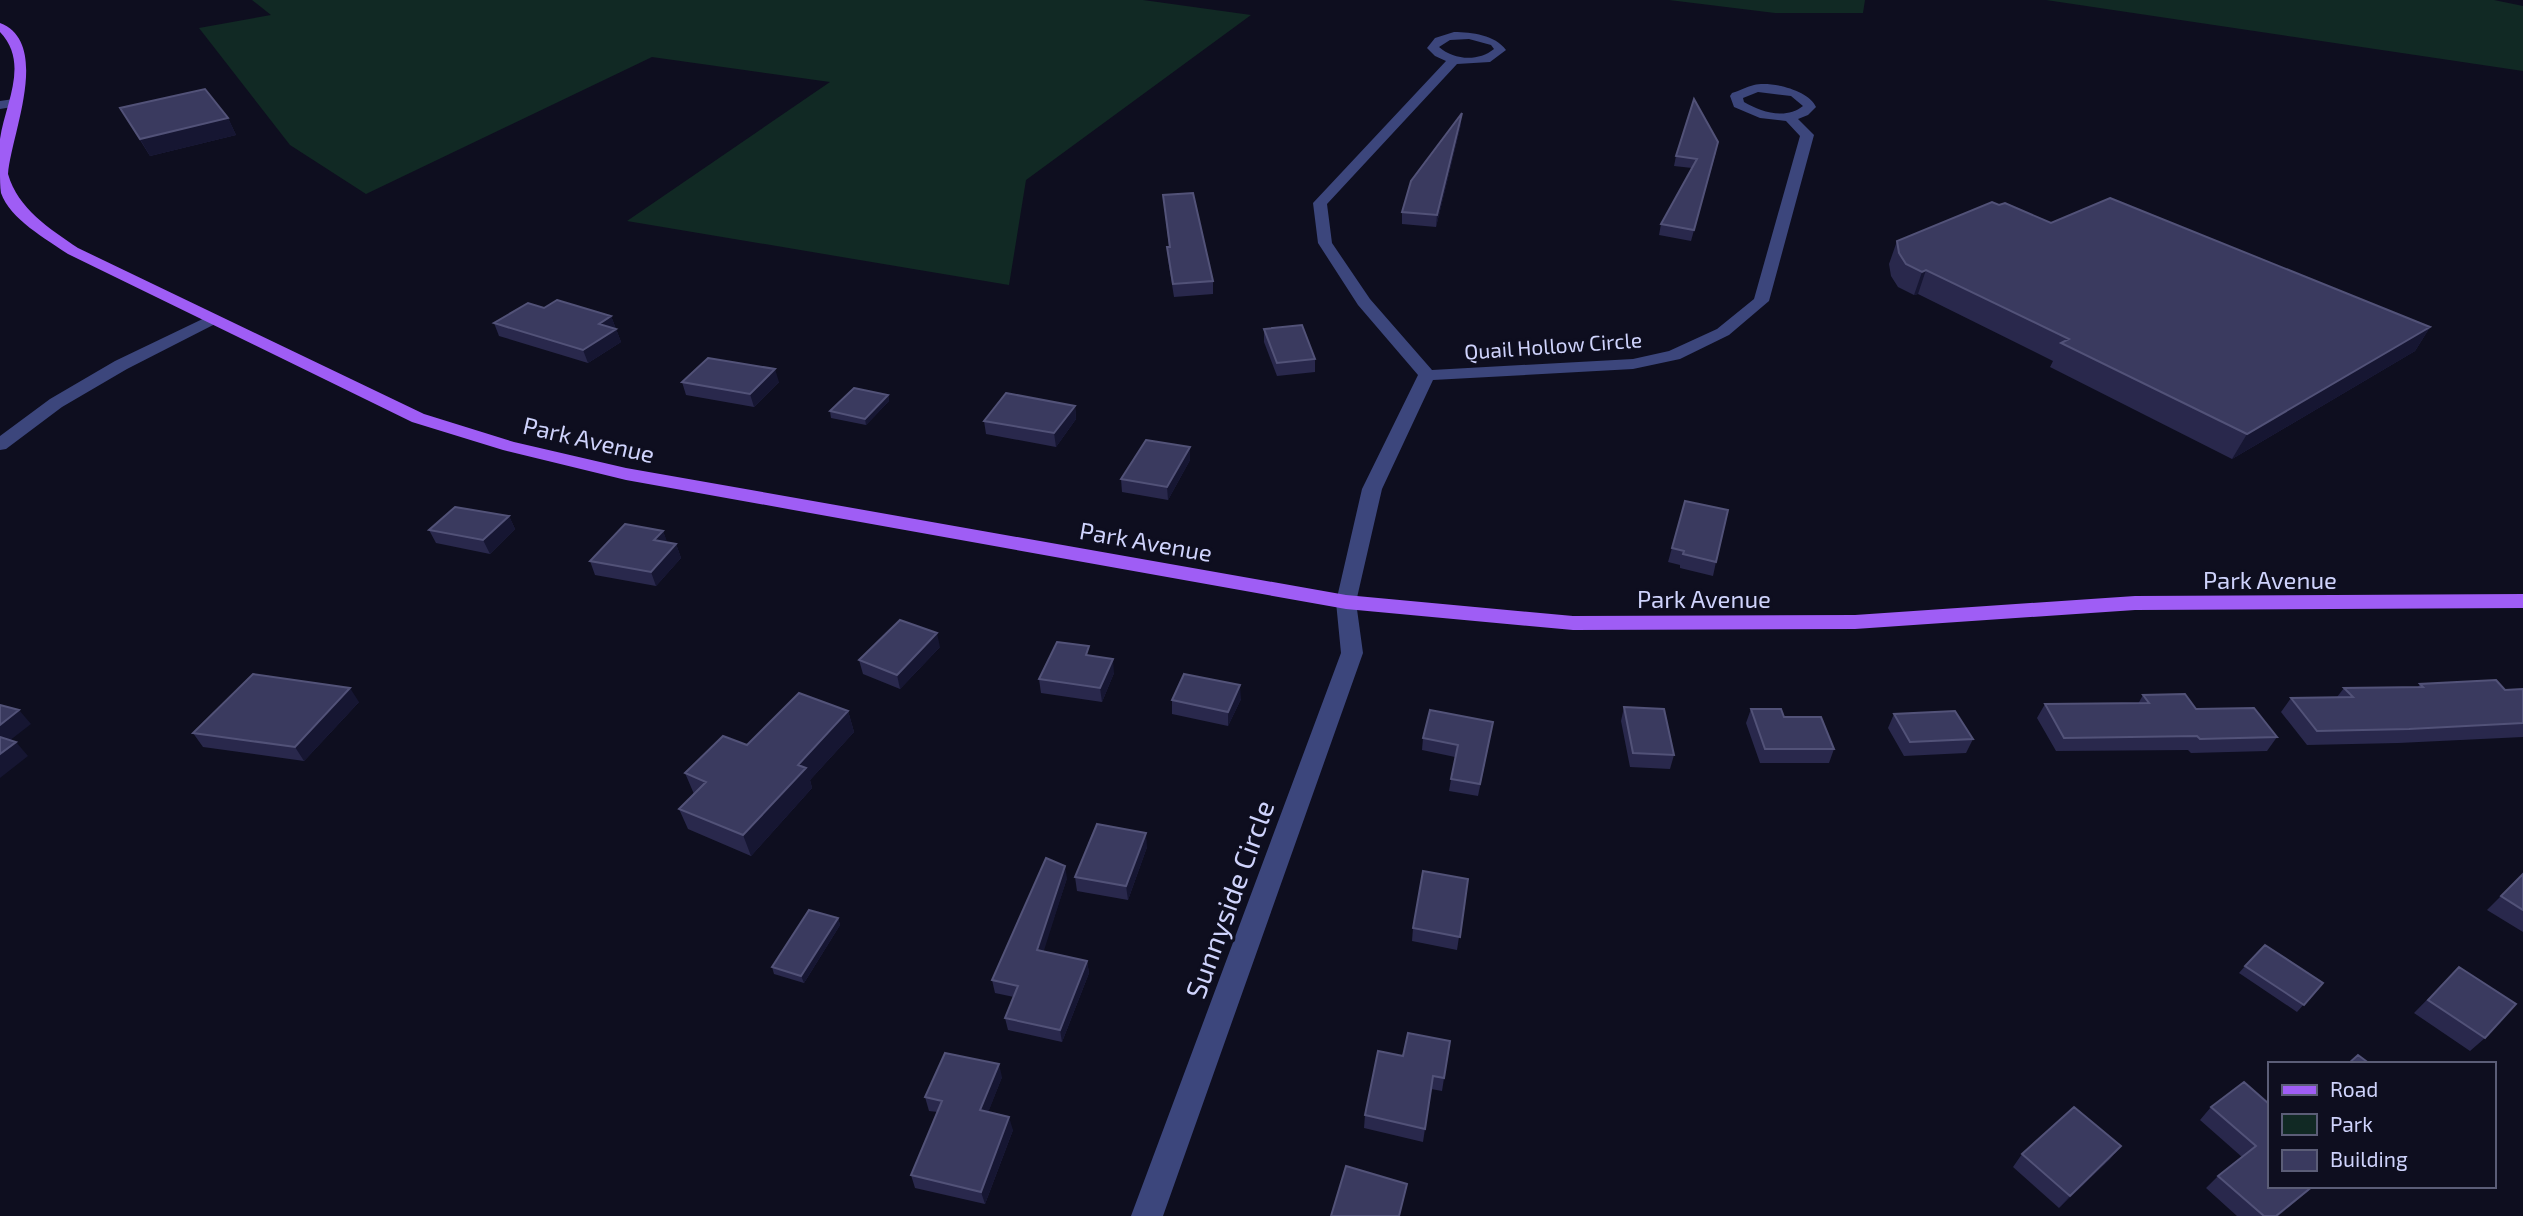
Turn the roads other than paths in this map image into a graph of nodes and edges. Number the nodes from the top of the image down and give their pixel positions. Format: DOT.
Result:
graph roads {
  1 [pos="0,26"];
  2 [pos="1455,60"];
  3 [pos="7,104"];
  4 [pos="1788,116"];
  5 [pos="213,319"];
  6 [pos="1427,374"];
  7 [pos="0,445"];
  8 [pos="1346,601"];
  9 [pos="2523,601"];
  10 [pos="1147,1216"];
  1 -- 3 [label="main road, Park Avenue"];
  2 -- 2 [label="street"];
  2 -- 6 [label="street"];
  3 -- 5 [label="main road, Park Avenue"];
  4 -- 4 [label="street"];
  4 -- 6 [label="street, Quail Hollow Circle"];
  5 -- 7 [label="street"];
  5 -- 8 [label="main road, Park Avenue"];
  6 -- 8 [label="street, Sunnyside Circle"];
  8 -- 9 [label="main road, Park Avenue"];
  8 -- 10 [label="street, Sunnyside Circle"];
}
